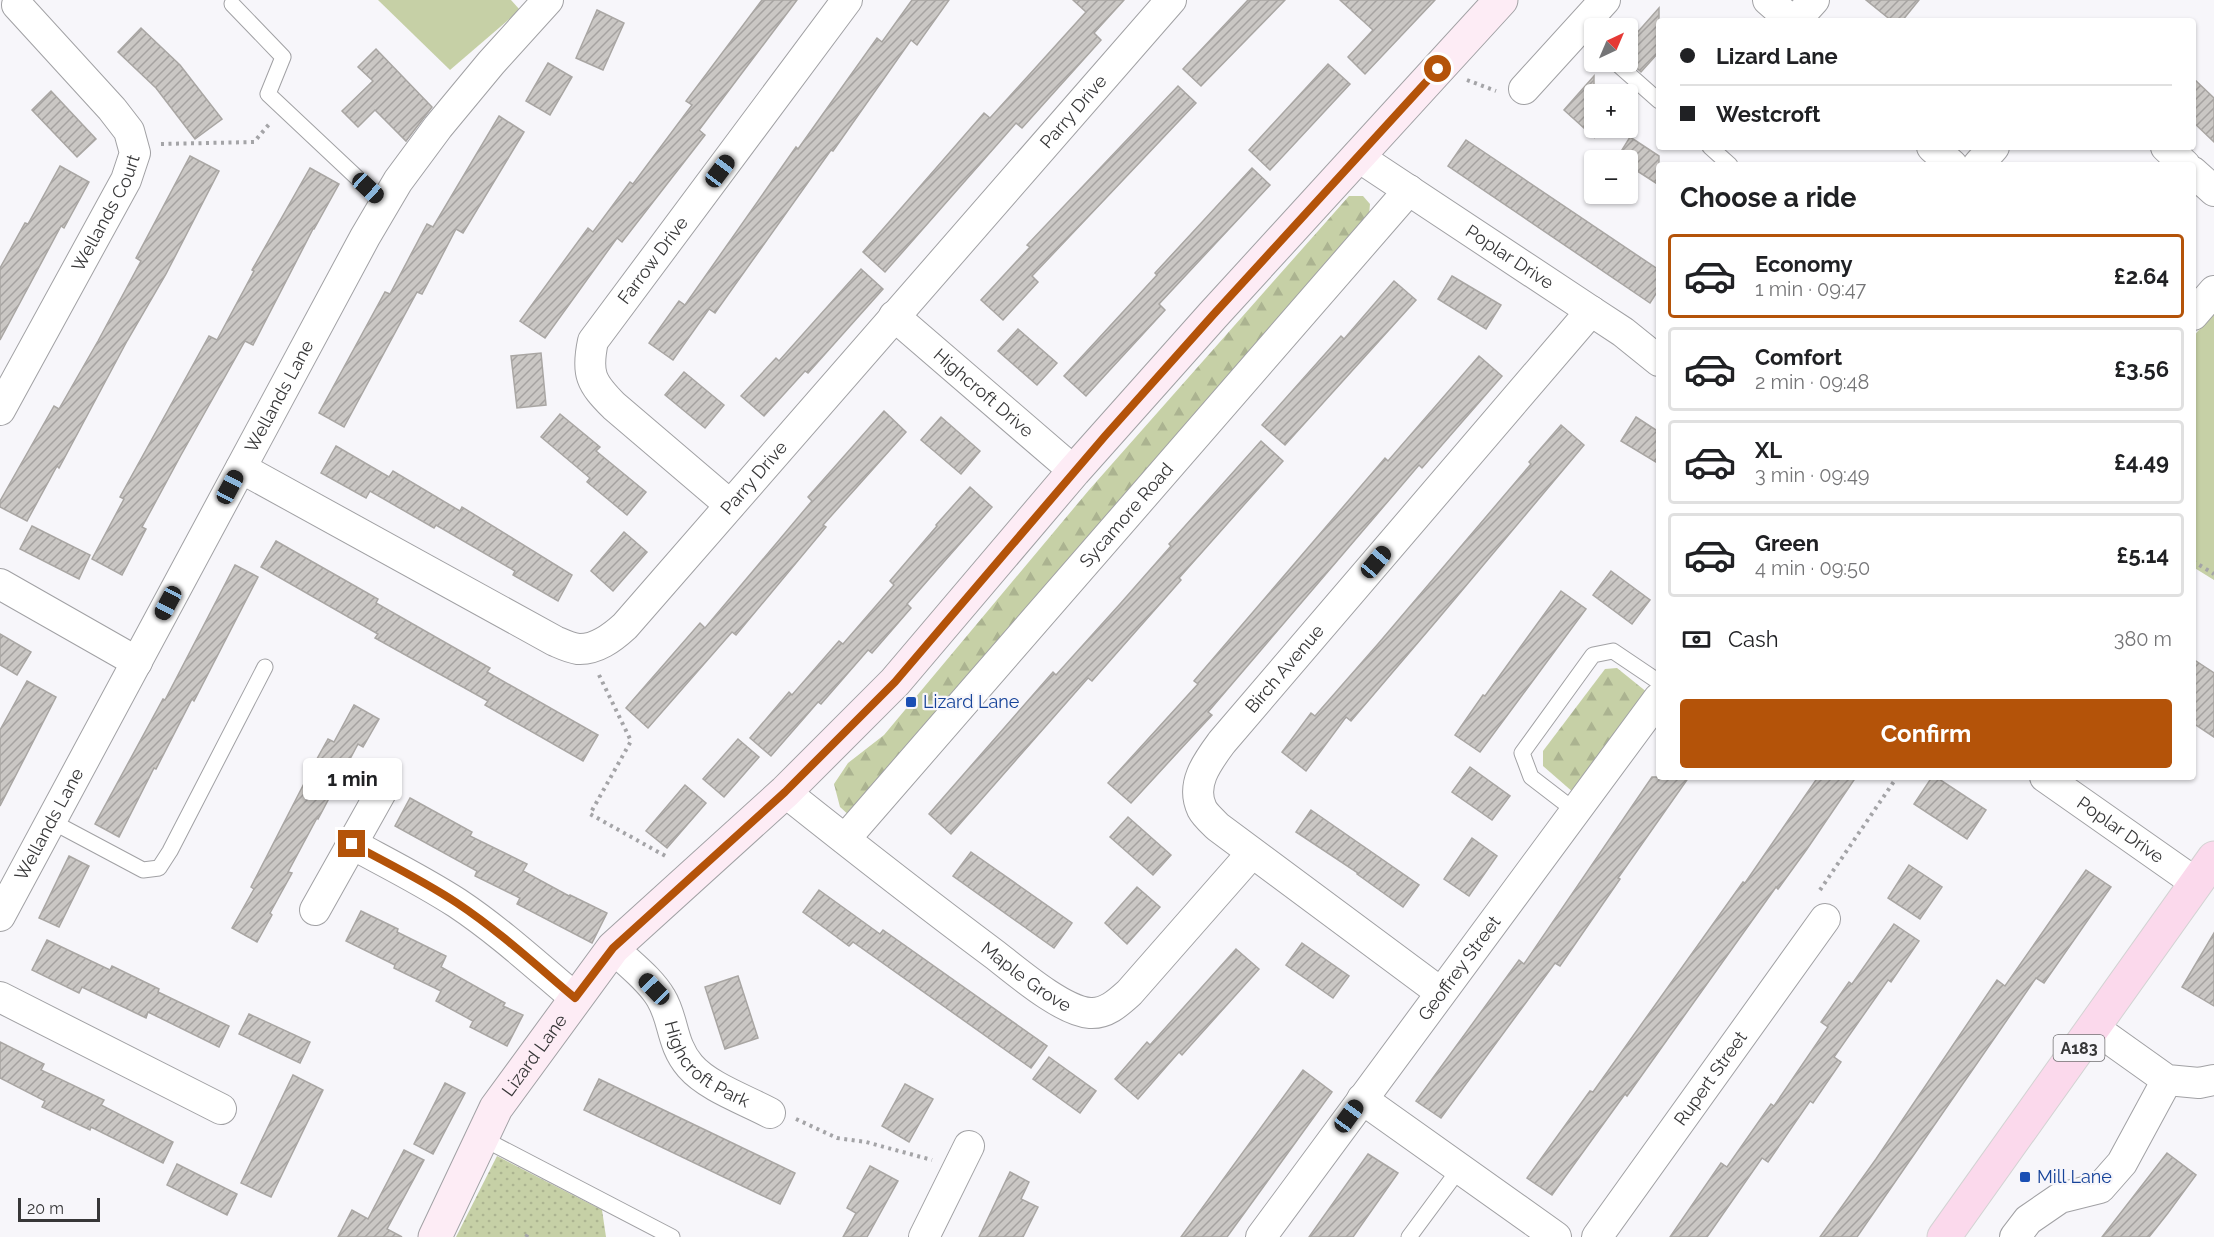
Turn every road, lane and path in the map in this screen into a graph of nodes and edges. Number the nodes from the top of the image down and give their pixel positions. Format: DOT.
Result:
graph roads {
  1 [pos="548,0"];
  2 [pos="847,0"];
  3 [pos="1171,0"];
  4 [pos="1501,0"];
  5 [pos="1605,0"];
  6 [pos="1768,0"];
  7 [pos="1814,0"];
  8 [pos="232,4"];
  9 [pos="13,8"];
  10 [pos="1596,18"];
  11 [pos="1789,18"];
  12 [pos="1796,18"];
  13 [pos="1584,39"];
  14 [pos="1438,69"];
  15 [pos="1626,72"];
  16 [pos="1524,89"];
  17 [pos="1656,98"];
  18 [pos="283,108"];
  19 [pos="133,145"];
  20 [pos="1713,150"];
  21 [pos="1935,150"];
  22 [pos="1991,150"];
  23 [pos="2169,150"];
  24 [pos="1357,156"];
  25 [pos="1727,162"];
  26 [pos="1949,162"];
  27 [pos="1981,162"];
  28 [pos="2182,162"];
  29 [pos="2196,175"];
  30 [pos="1409,190"];
  31 [pos="2214,191"];
  32 [pos="385,204"];
  33 [pos="2214,291"];
  34 [pos="1591,311"];
  35 [pos="2196,312"];
  36 [pos="894,316"];
  37 [pos="1656,359"];
  38 [pos="0,410"];
  39 [pos="241,468"];
  40 [pos="1074,471"];
  41 [pos="730,505"];
  42 [pos="2196,563"];
  43 [pos="2214,574"];
  44 [pos="0,584"];
  45 [pos="586,648"];
  46 [pos="137,662"];
  47 [pos="265,667"];
  48 [pos="1656,680"];
  49 [pos="1656,702"];
  50 [pos="1895,780"];
  51 [pos="2050,780"];
  52 [pos="384,787"];
  53 [pos="785,792"];
  54 [pos="1574,810"];
  55 [pos="51,821"];
  56 [pos="845,839"];
  57 [pos="352,844"];
  58 [pos="1252,853"];
  59 [pos="2205,871"];
  60 [pos="696,873"];
  61 [pos="315,910"];
  62 [pos="0,916"];
  63 [pos="1825,919"];
  64 [pos="613,948"];
  65 [pos="1440,992"];
  66 [pos="0,997"];
  67 [pos="575,998"];
  68 [pos="2094,1028"];
  69 [pos="2167,1080"];
  70 [pos="2214,1080"];
  71 [pos="1362,1098"];
  72 [pos="221,1109"];
  73 [pos="770,1113"];
  74 [pos="482,1138"];
  75 [pos="964,1156"];
  76 [pos="1460,1168"];
  77 [pos="435,1237"];
  78 [pos="672,1237"];
  79 [pos="924,1237"];
  80 [pos="1261,1237"];
  81 [pos="1409,1237"];
  82 [pos="1556,1237"];
  83 [pos="1597,1237"];
  84 [pos="1944,1237"];
  85 [pos="2015,1237"];
  1 -- 32 [label="street, Wellands Lane"];
  2 -- 41 [label="street, Farrow Drive"];
  3 -- 36 [label="street, Parry Drive"];
  4 -- 14 [label="street, Lizard Lane"];
  5 -- 10 [label="street"];
  6 -- 11 [label="street"];
  7 -- 12 [label="street"];
  8 -- 18 [label="lane"];
  9 -- 19 [label="street, Wellands Court"];
  13 -- 16 [label="street"];
  14 -- 16 [label="path"];
  14 -- 24 [label="street, Lizard Lane"];
  15 -- 17 [label="lane"];
  18 -- 19 [label="path"];
  18 -- 32 [label="lane"];
  19 -- 38 [label="street, Wellands Court"];
  20 -- 25 [label="lane"];
  21 -- 26 [label="street"];
  22 -- 27 [label="street"];
  23 -- 28 [label="street"];
  24 -- 30 [label="street, Poplar Drive"];
  24 -- 40 [label="street, Lizard Lane"];
  29 -- 31 [label="street"];
  30 -- 34 [label="street, Poplar Drive"];
  30 -- 56 [label="street, Sycamore Road"];
  32 -- 39 [label="street, Wellands Lane"];
  33 -- 35 [label="street"];
  34 -- 37 [label="street, Poplar Drive"];
  34 -- 58 [label="street, Birch Avenue"];
  36 -- 40 [label="street, Highcroft Drive"];
  36 -- 41 [label="street, Parry Drive"];
  39 -- 45 [label="street"];
  39 -- 46 [label="street, Wellands Lane"];
  40 -- 53 [label="street, Lizard Lane"];
  41 -- 45 [label="street, Parry Drive"];
  42 -- 43 [label="path"];
  44 -- 46 [label="street"];
  45 -- 60 [label="path"];
  46 -- 55 [label="street, Wellands Lane"];
  47 -- 55 [label="lane"];
  48 -- 54 [label="lane"];
  49 -- 54 [label="street, Geoffrey Street"];
  50 -- 63 [label="path"];
  51 -- 59 [label="street, Poplar Drive"];
  52 -- 57 [label="street"];
  53 -- 56 [label="street, Maple Grove"];
  53 -- 60 [label="street, Lizard Lane"];
  54 -- 65 [label="street, Geoffrey Street"];
  55 -- 62 [label="street, Wellands Lane"];
  56 -- 58 [label="street, Maple Grove"];
  57 -- 61 [label="street"];
  57 -- 67 [label="street"];
  58 -- 65 [label="street, Birch Avenue"];
  59 -- 68 [label="main road, A183"];
  60 -- 64 [label="street, Lizard Lane"];
  63 -- 83 [label="street, Rupert Street"];
  64 -- 67 [label="street, Lizard Lane"];
  64 -- 73 [label="street, Highcroft Park"];
  65 -- 71 [label="street, Geoffrey Street"];
  66 -- 72 [label="street"];
  67 -- 74 [label="street, Lizard Lane"];
  68 -- 69 [label="street"];
  68 -- 84 [label="main road, A183"];
  69 -- 70 [label="street"];
  69 -- 85 [label="street"];
  71 -- 76 [label="street"];
  71 -- 80 [label="street, Geoffrey Street"];
  73 -- 75 [label="path"];
  74 -- 77 [label="street, Lizard Lane"];
  74 -- 78 [label="lane"];
  75 -- 79 [label="street"];
  76 -- 81 [label="lane"];
  76 -- 82 [label="street"];
}
